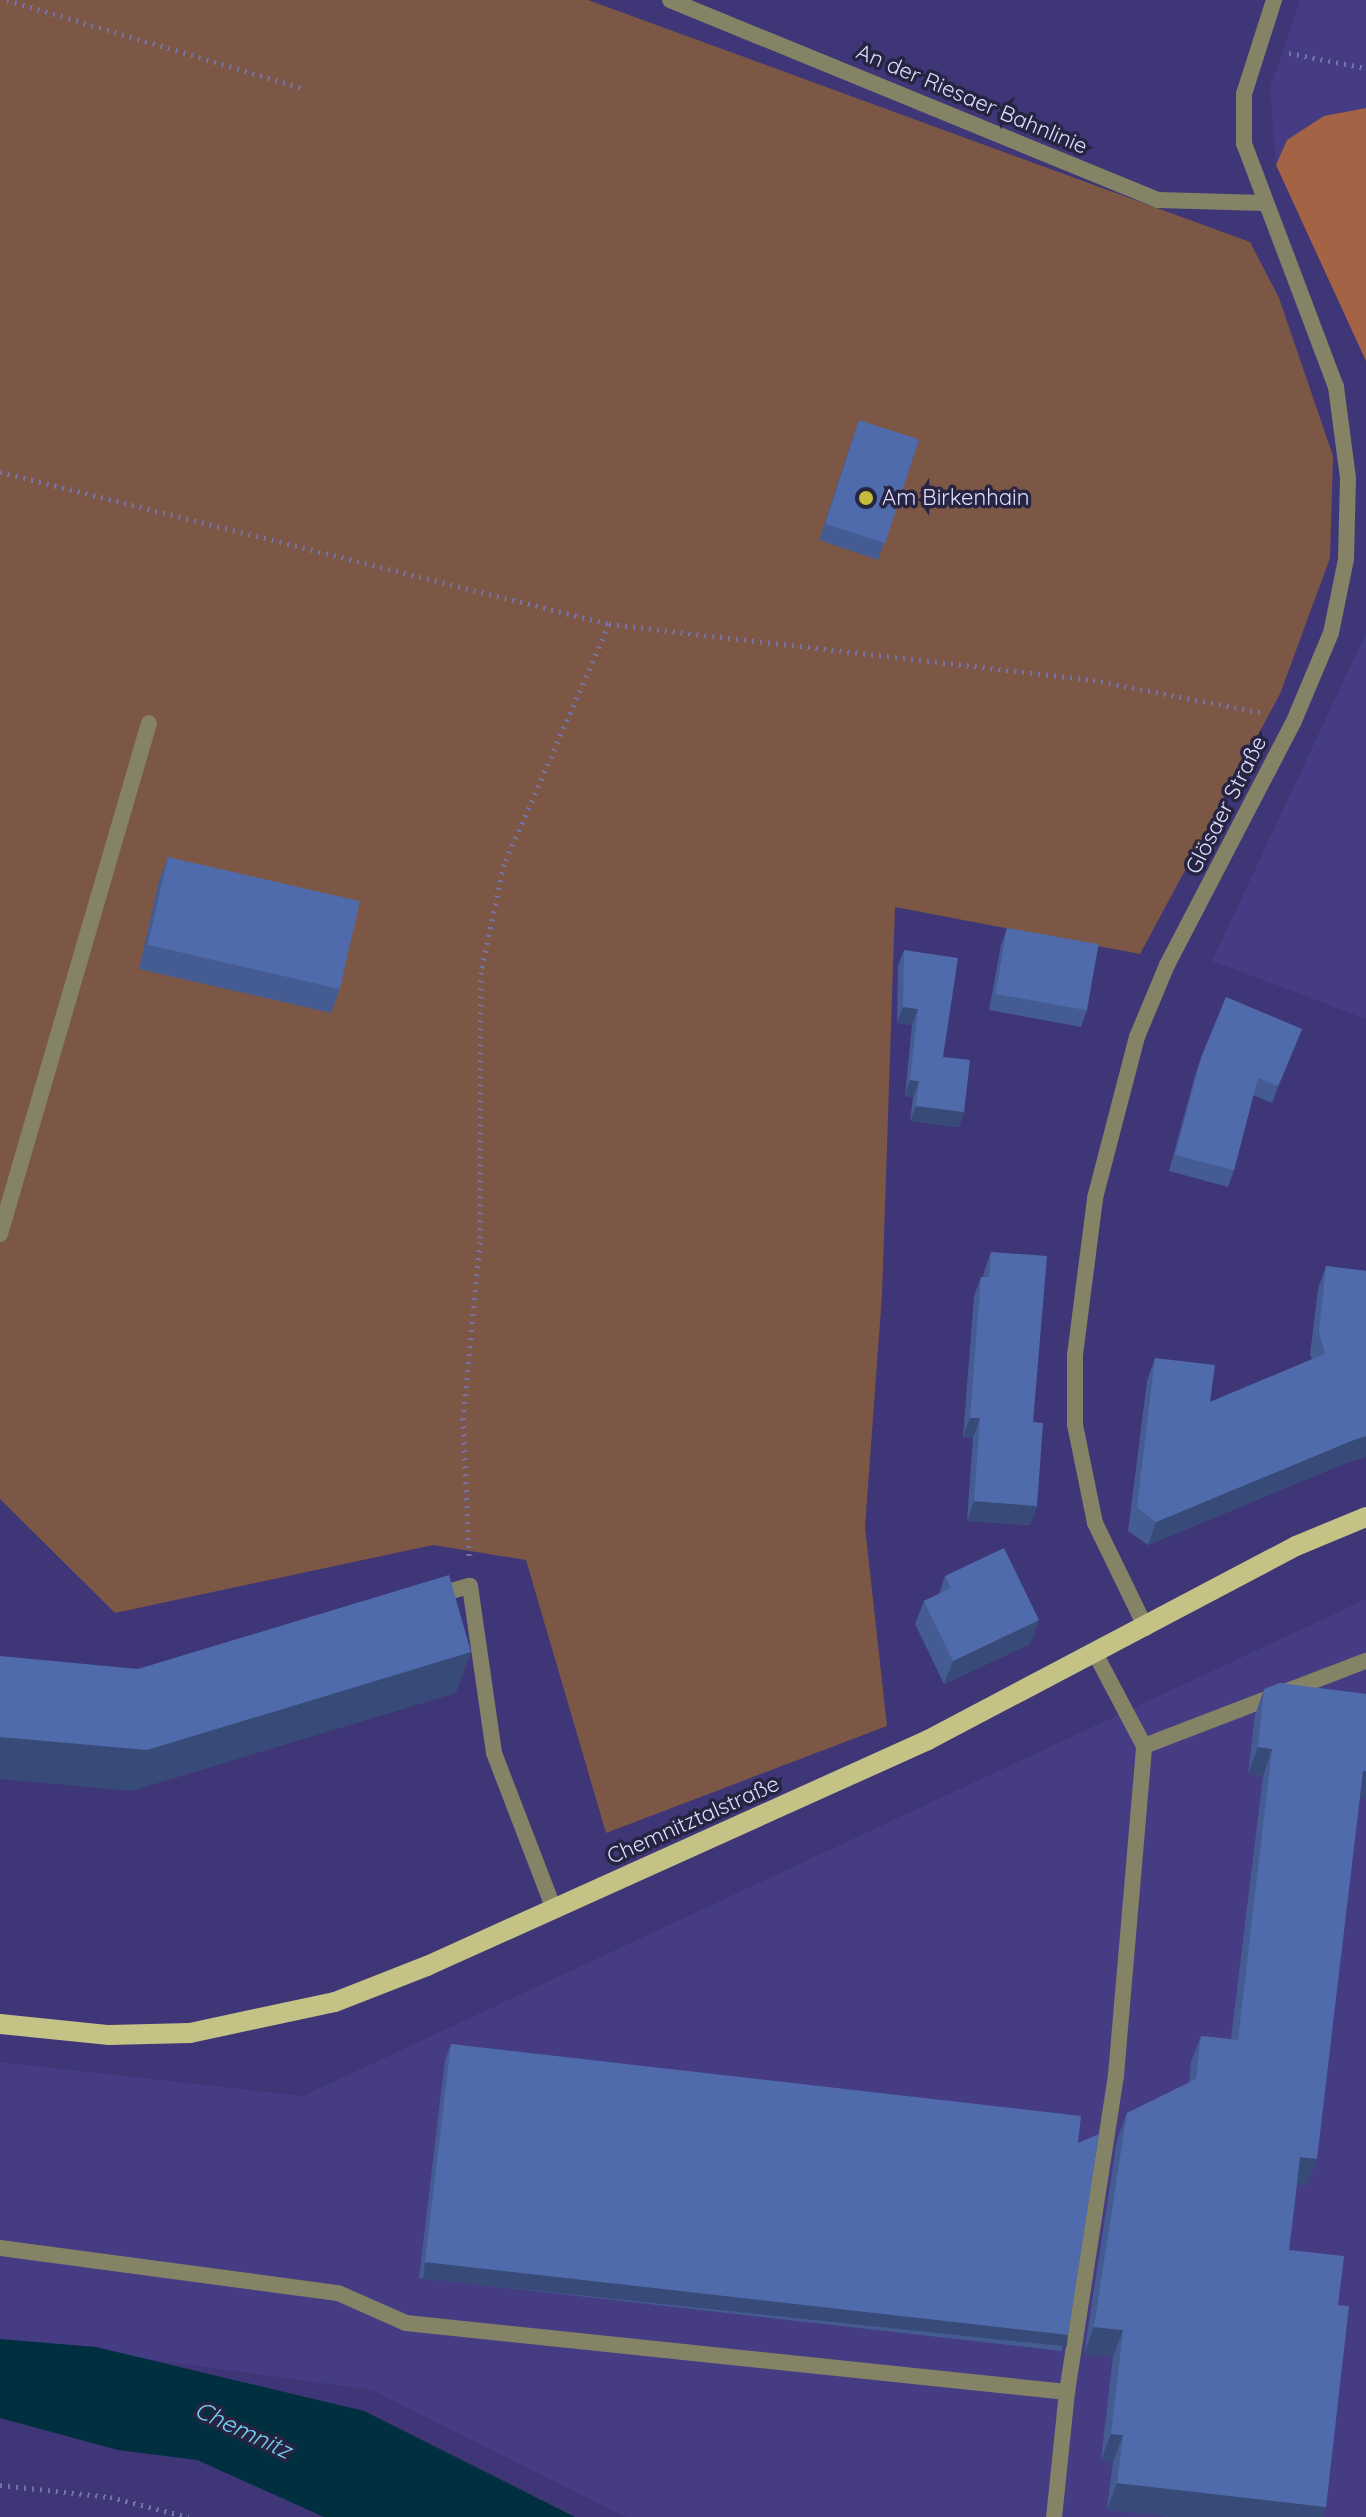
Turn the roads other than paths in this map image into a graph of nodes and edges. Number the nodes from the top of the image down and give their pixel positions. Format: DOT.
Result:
graph roads {
  1 [pos="670,0"];
  2 [pos="1274,0"];
  3 [pos="1264,203"];
  4 [pos="149,723"];
  5 [pos="0,1234"];
  6 [pos="1366,1517"];
  7 [pos="410,1602"];
  8 [pos="1146,1628"];
  9 [pos="1096,1655"];
  10 [pos="1366,1661"];
  11 [pos="1144,1746"];
  12 [pos="554,1909"];
  13 [pos="0,2024"];
  14 [pos="0,2248"];
  15 [pos="1067,2392"];
  16 [pos="1054,2517"];
  1 -- 3 [label="street, An der Riesaer Bahnlinie"];
  2 -- 3 [label="street, Glösaer Straße"];
  3 -- 8 [label="street, Glösaer Straße"];
  4 -- 5 [label="street"];
  6 -- 8 [label="main road, Chemnitztalstraße"];
  7 -- 12 [label="street"];
  8 -- 9 [label="main road, Chemnitztalstraße"];
  9 -- 11 [label="street"];
  9 -- 12 [label="main road, Chemnitztalstraße"];
  10 -- 11 [label="street"];
  11 -- 15 [label="street"];
  12 -- 13 [label="main road, Chemnitztalstraße"];
  14 -- 15 [label="street"];
  15 -- 16 [label="street"];
}
